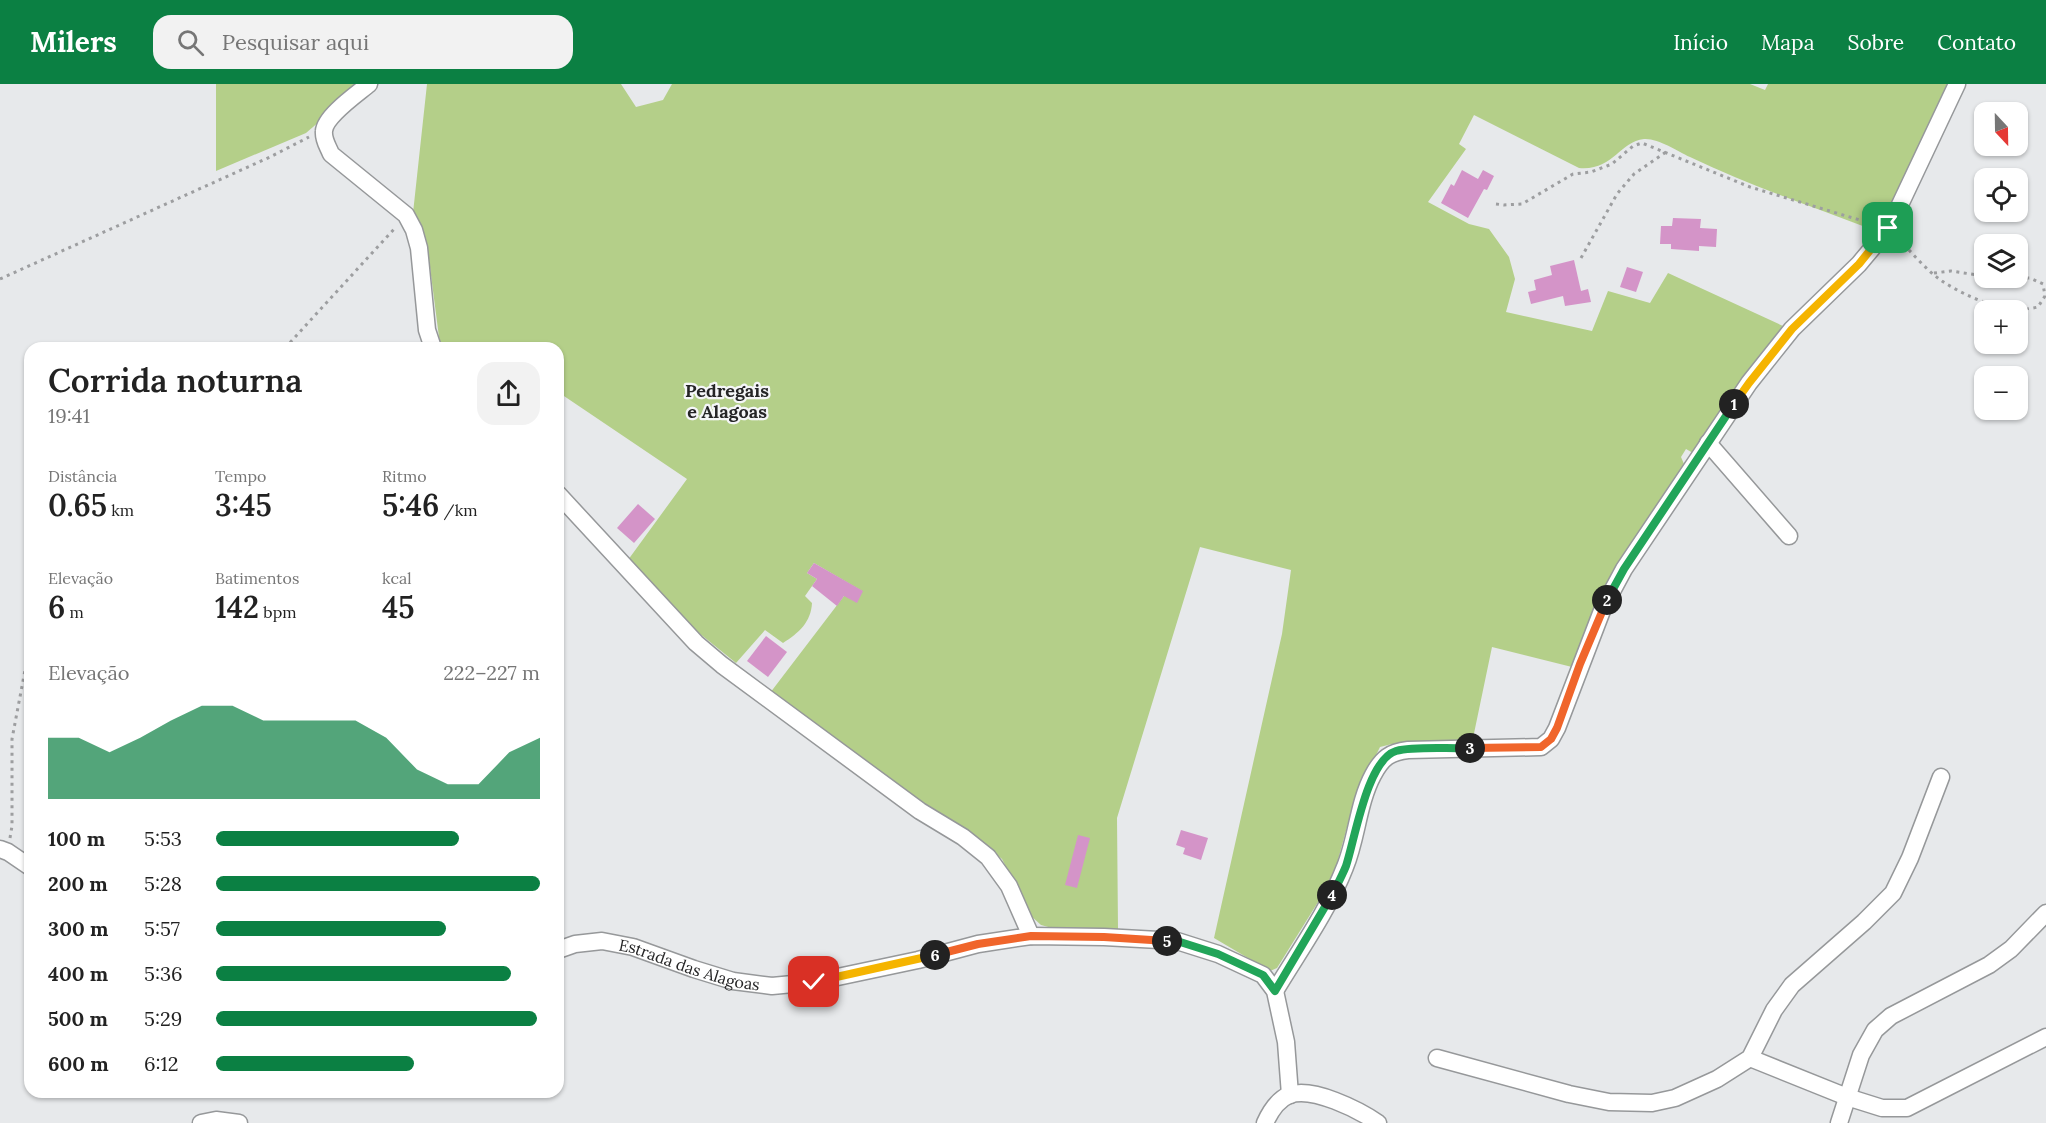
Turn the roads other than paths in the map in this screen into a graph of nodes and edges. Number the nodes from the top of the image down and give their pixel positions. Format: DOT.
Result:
graph roads {
  1 [pos="369,84"];
  2 [pos="1957,84"];
  3 [pos="431,342"];
  4 [pos="1708,444"];
  5 [pos="564,500"];
  6 [pos="1789,536"];
  7 [pos="1941,777"];
  8 [pos="4,850"];
  9 [pos="24,863"];
  10 [pos="2046,913"];
  11 [pos="1031,936"];
  12 [pos="564,948"];
  13 [pos="1275,991"];
  14 [pos="2046,1037"];
  15 [pos="1437,1058"];
  16 [pos="1750,1058"];
  17 [pos="1290,1095"];
  18 [pos="1847,1097"];
  19 [pos="201,1123"];
  20 [pos="239,1123"];
  21 [pos="1265,1123"];
  22 [pos="1378,1123"];
  23 [pos="1839,1123"];
  1 -- 3 [label="street"];
  2 -- 4 [label="street"];
  4 -- 6 [label="street"];
  4 -- 13 [label="street"];
  5 -- 11 [label="street"];
  7 -- 16 [label="street"];
  8 -- 9 [label="street"];
  10 -- 18 [label="street"];
  11 -- 12 [label="street, Estrada das Alagoas"];
  11 -- 13 [label="street, Estrada das Alagoas"];
  13 -- 17 [label="street"];
  14 -- 18 [label="street"];
  15 -- 16 [label="street"];
  16 -- 18 [label="street"];
  17 -- 21 [label="street"];
  17 -- 22 [label="street"];
  18 -- 23 [label="street"];
  19 -- 20 [label="street"];
}
